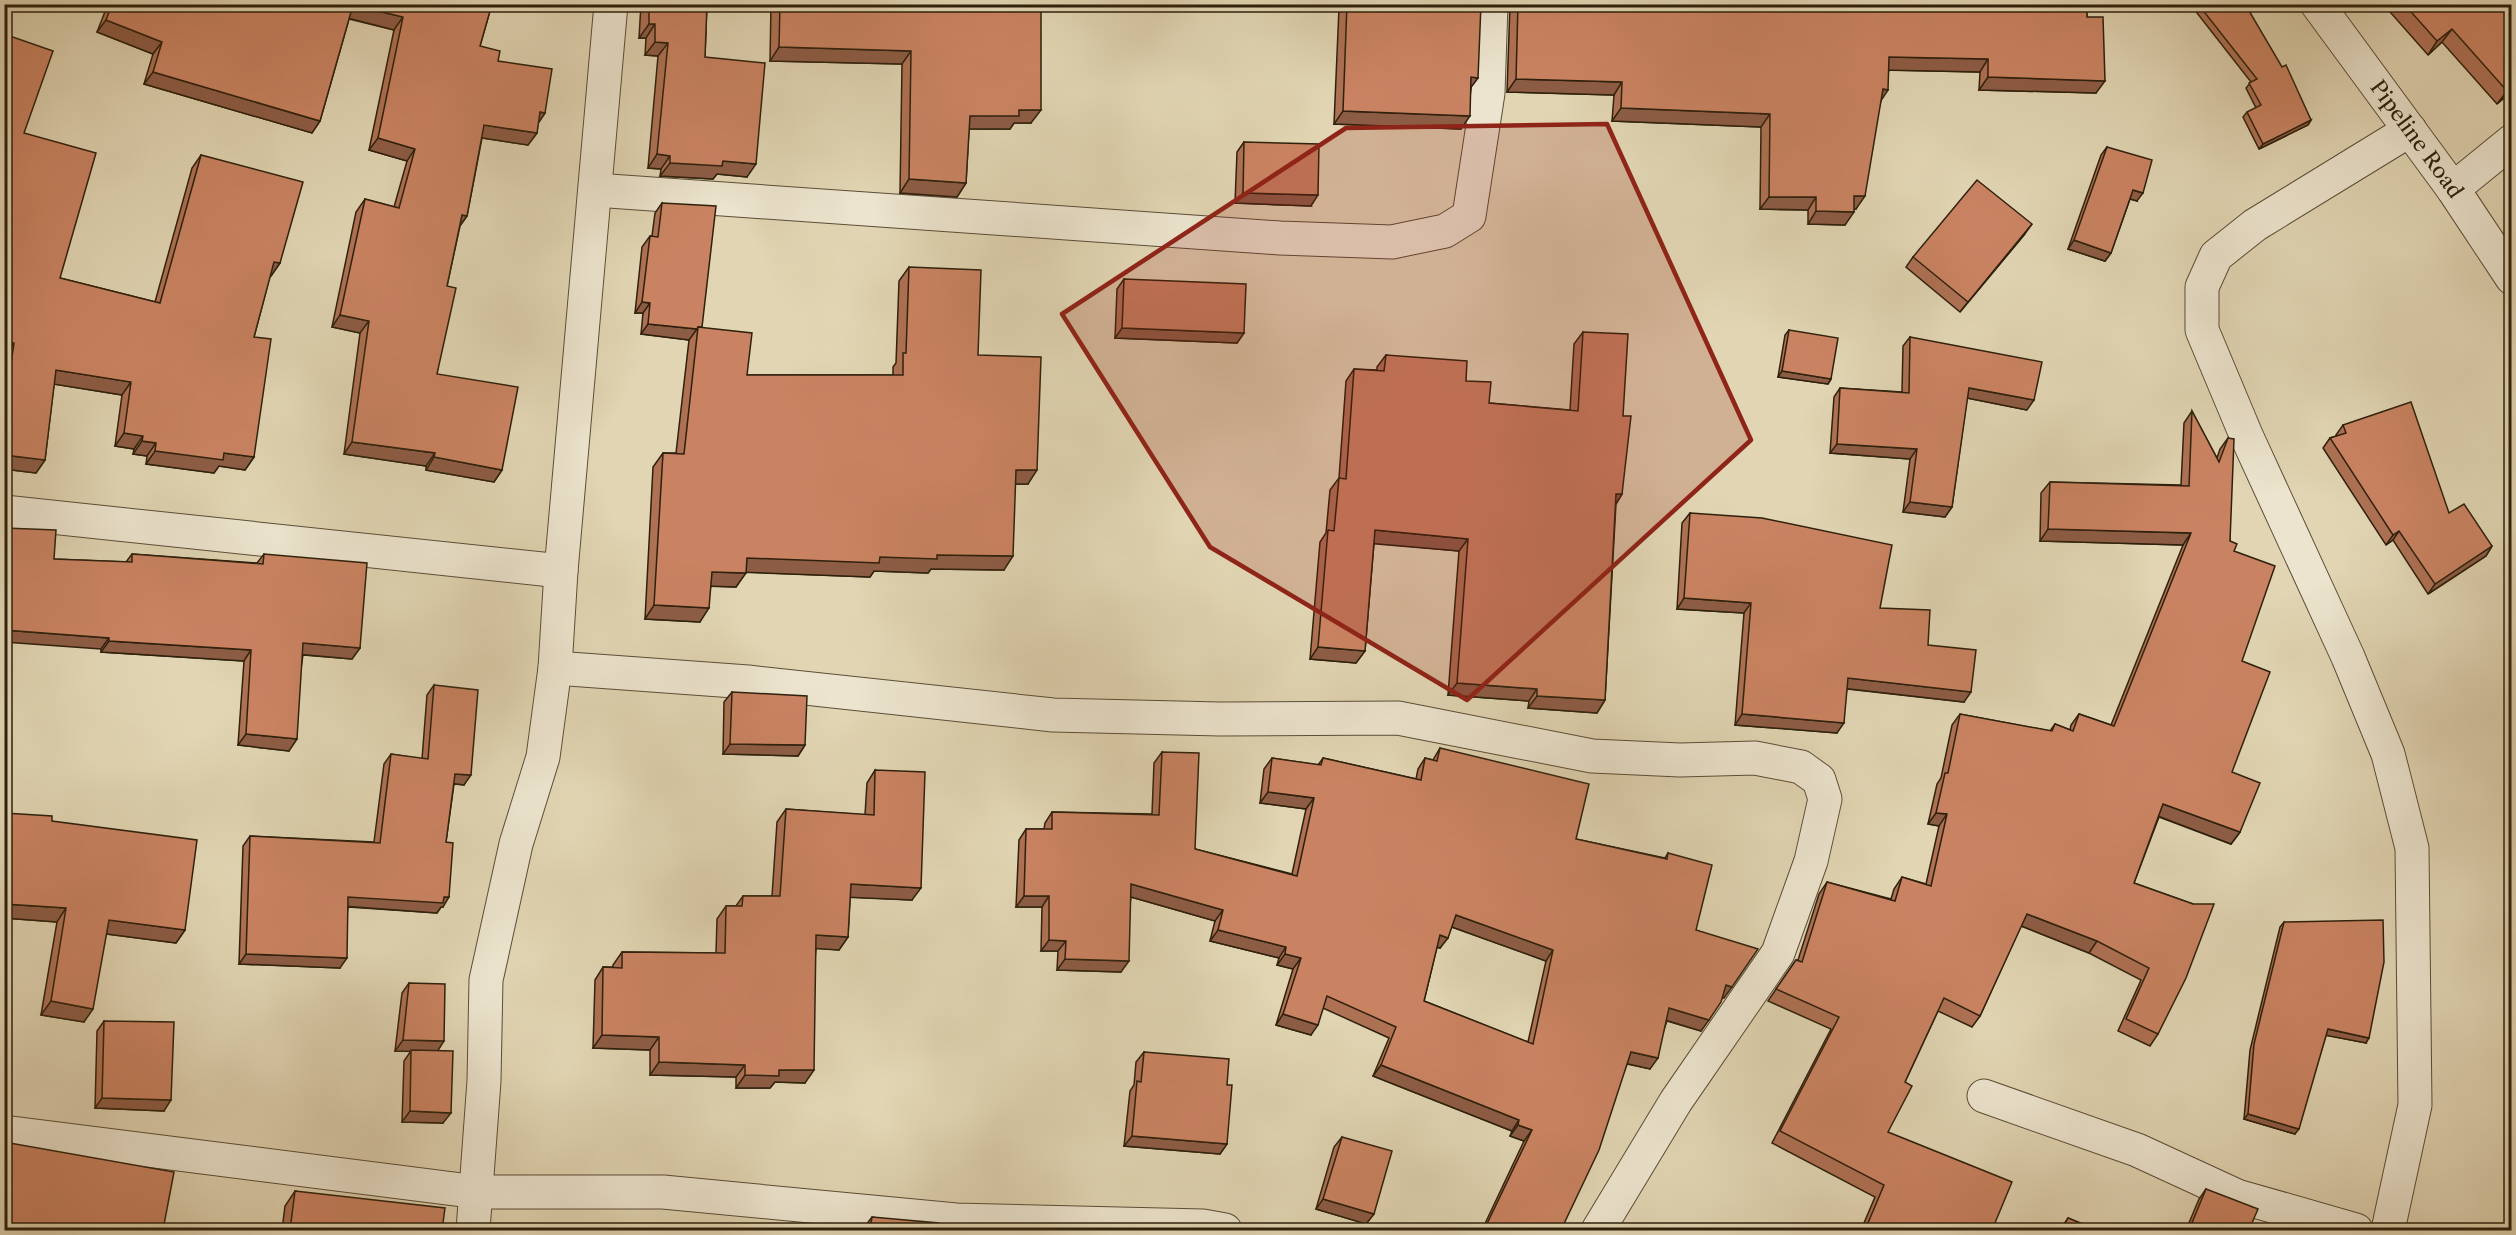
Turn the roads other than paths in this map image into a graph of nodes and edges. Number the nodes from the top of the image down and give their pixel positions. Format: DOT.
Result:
graph roads {
  1 [pos="611,4"];
  2 [pos="1491,4"];
  3 [pos="2317,4"];
  4 [pos="2410,130"];
  5 [pos="2511,141"];
  6 [pos="2453,189"];
  7 [pos="595,190"];
  8 [pos="2511,279"];
  9 [pos="4,512"];
  10 [pos="561,571"];
  11 [pos="555,668"];
  12 [pos="1984,1096"];
  13 [pos="4,1132"];
  14 [pos="478,1192"];
  15 [pos="473,1230"];
  16 [pos="1226,1230"];
  17 [pos="1598,1230"];
  18 [pos="2356,1230"];
  19 [pos="2388,1230"];
  1 -- 7 [label="street"];
  2 -- 7 [label="street"];
  3 -- 4 [label="street, Pipeline Road"];
  4 -- 6 [label="street, Pipeline Road"];
  4 -- 19 [label="street"];
  5 -- 6 [label="street"];
  6 -- 8 [label="street, Pipeline Road"];
  7 -- 10 [label="street"];
  9 -- 10 [label="street"];
  10 -- 11 [label="street"];
  11 -- 14 [label="street"];
  11 -- 17 [label="street"];
  12 -- 18 [label="street"];
  13 -- 14 [label="street"];
  14 -- 15 [label="street"];
  14 -- 16 [label="street"];
}
